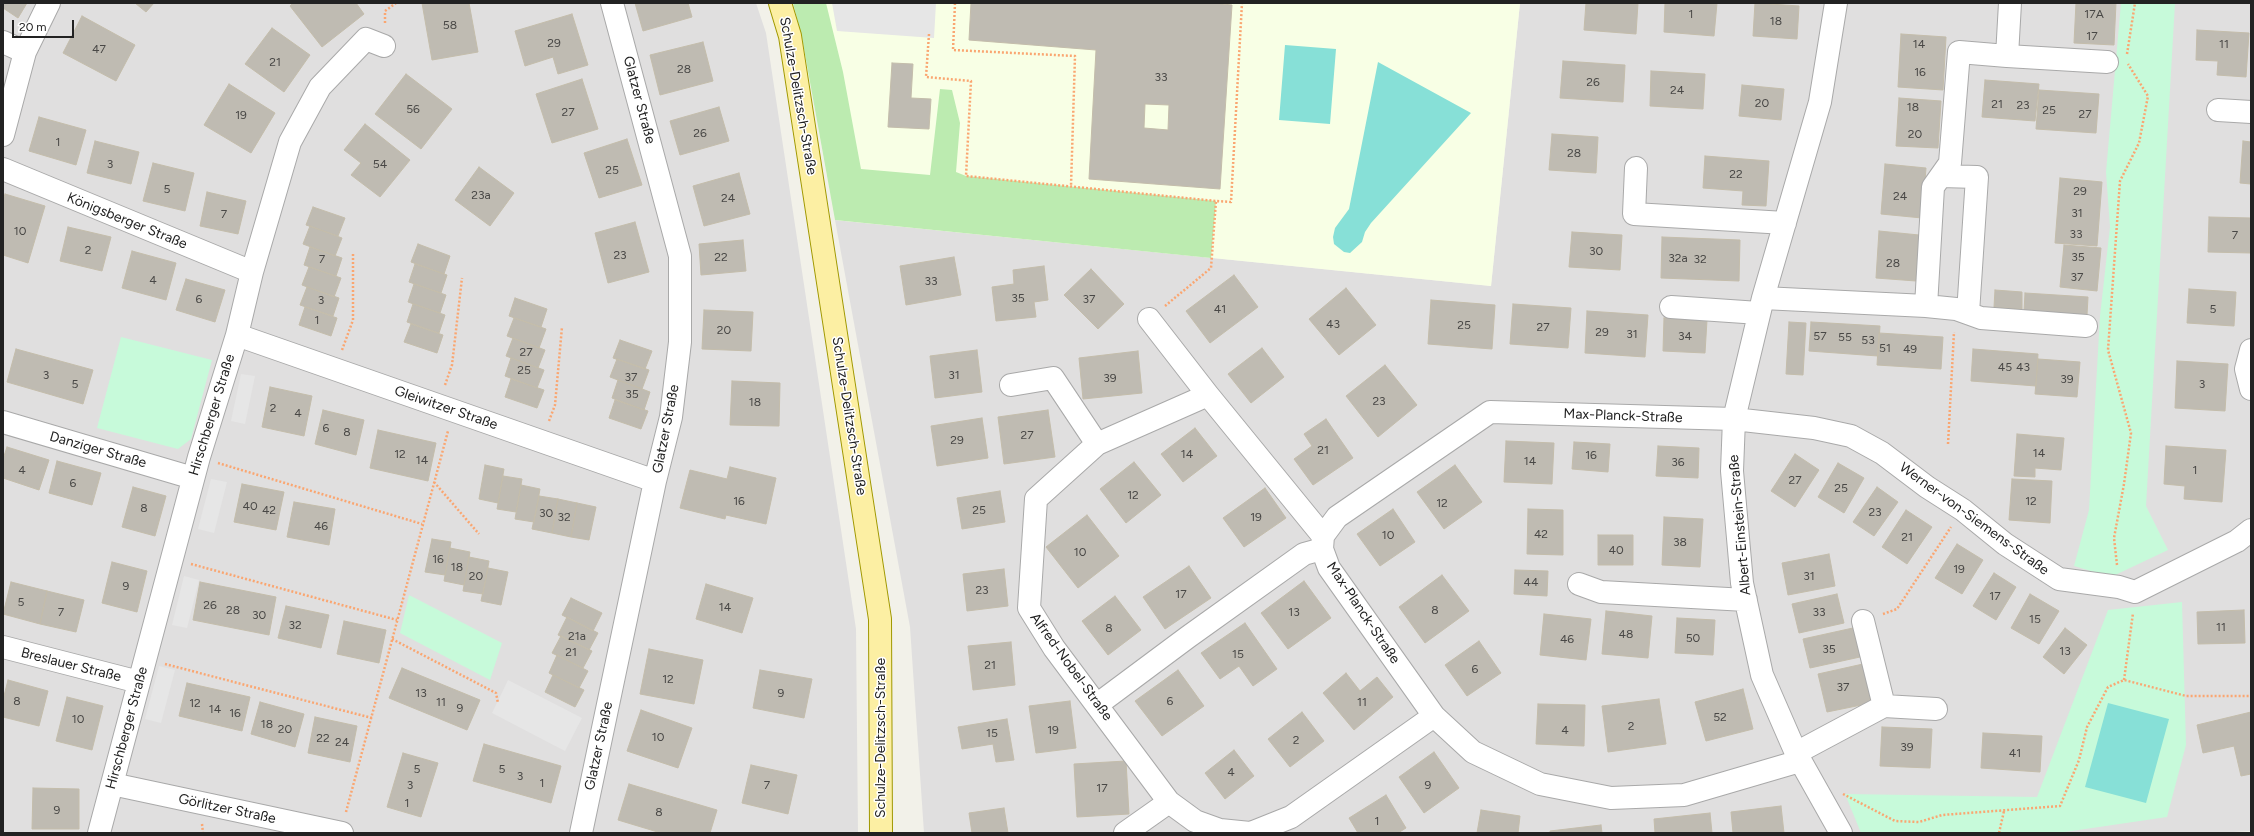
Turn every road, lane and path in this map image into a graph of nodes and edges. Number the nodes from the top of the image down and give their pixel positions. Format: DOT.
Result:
graph roads {
  1 [pos="49,3"];
  2 [pos="612,3"];
  3 [pos="780,3"];
  4 [pos="955,3"];
  5 [pos="1242,3"];
  6 [pos="1836,3"];
  7 [pos="2010,3"];
  8 [pos="2135,3"];
  9 [pos="929,34"];
  10 [pos="3,42"];
  11 [pos="384,46"];
  12 [pos="25,52"];
  13 [pos="2007,56"];
  14 [pos="2107,62"];
  15 [pos="2218,110"];
  16 [pos="2251,112"];
  17 [pos="3,135"];
  18 [pos="1636,168"];
  19 [pos="3,170"];
  20 [pos="1941,176"];
  21 [pos="1071,186"];
  22 [pos="1216,201"];
  23 [pos="1785,224"];
  24 [pos="353,252"];
  25 [pos="252,272"];
  26 [pos="462,278"];
  27 [pos="1761,305"];
  28 [pos="1671,306"];
  29 [pos="1926,306"];
  30 [pos="1962,311"];
  31 [pos="1149,319"];
  32 [pos="2086,326"];
  33 [pos="562,327"];
  34 [pos="237,335"];
  35 [pos="2251,350"];
  36 [pos="335,369"];
  37 [pos="1011,385"];
  38 [pos="2251,389"];
  39 [pos="1208,395"];
  40 [pos="445,408"];
  41 [pos="1734,419"];
  42 [pos="3,422"];
  43 [pos="542,442"];
  44 [pos="1097,444"];
  45 [pos="1948,444"];
  46 [pos="199,457"];
  47 [pos="193,478"];
  48 [pos="655,480"];
  49 [pos="434,482"];
  50 [pos="1962,510"];
  51 [pos="422,524"];
  52 [pos="2251,530"];
  53 [pos="479,534"];
  54 [pos="1323,542"];
  55 [pos="172,559"];
  56 [pos="1579,584"];
  57 [pos="2127,590"];
  58 [pos="1746,600"];
  59 [pos="397,620"];
  60 [pos="1863,621"];
  61 [pos="392,639"];
  62 [pos="3,647"];
  63 [pos="146,659"];
  64 [pos="2124,680"];
  65 [pos="139,682"];
  66 [pos="2251,696"];
  67 [pos="498,703"];
  68 [pos="1098,704"];
  69 [pos="1884,706"];
  70 [pos="1936,709"];
  71 [pos="1434,716"];
  72 [pos="372,718"];
  73 [pos="1798,757"];
  74 [pos="112,784"];
  75 [pos="1821,798"];
  76 [pos="1169,802"];
  77 [pos="2004,811"];
  78 [pos="99,833"];
  79 [pos="341,833"];
  80 [pos="581,833"];
  81 [pos="881,833"];
  82 [pos="1126,833"];
  83 [pos="1250,833"];
  84 [pos="1841,833"];
  85 [pos="1999,833"];
  1 -- 12 [label="street"];
  2 -- 48 [label="street, Glatzer Straße"];
  3 -- 81 [label="main road, Schulze-Delitzsch-Straße"];
  4 -- 21 [label="path"];
  5 -- 22 [label="path"];
  6 -- 23 [label="street, Albert-Einstein-Straße"];
  7 -- 13 [label="street"];
  8 -- 57 [label="path"];
  9 -- 21 [label="path"];
  10 -- 12 [label="street"];
  11 -- 25 [label="street, Hirschberger Straße"];
  12 -- 17 [label="street"];
  13 -- 14 [label="street"];
  13 -- 20 [label="street"];
  15 -- 16 [label="street"];
  18 -- 23 [label="street"];
  19 -- 25 [label="street, Königsberger Straße"];
  20 -- 29 [label="street"];
  20 -- 30 [label="street"];
  21 -- 22 [label="path"];
  22 -- 31 [label="path"];
  23 -- 27 [label="street, Albert-Einstein-Straße"];
  24 -- 36 [label="path"];
  25 -- 34 [label="street, Hirschberger Straße"];
  26 -- 40 [label="path"];
  27 -- 28 [label="street"];
  27 -- 29 [label="street"];
  27 -- 41 [label="street, Albert-Einstein-Straße"];
  29 -- 30 [label="street"];
  30 -- 32 [label="street"];
  30 -- 45 [label="path"];
  31 -- 39 [label="street"];
  33 -- 43 [label="path"];
  34 -- 36 [label="street, Gleiwitzer Straße"];
  34 -- 46 [label="street, Hirschberger Straße"];
  35 -- 38 [label="street"];
  36 -- 40 [label="street, Gleiwitzer Straße"];
  37 -- 44 [label="street"];
  39 -- 44 [label="street, Alfred-Nobel-Straße"];
  39 -- 54 [label="street"];
  40 -- 43 [label="street, Gleiwitzer Straße"];
  40 -- 49 [label="path"];
  41 -- 50 [label="street, Werner-von-Siemens-Straße"];
  41 -- 54 [label="street, Max-Planck-Straße"];
  41 -- 58 [label="street, Albert-Einstein-Straße"];
  42 -- 47 [label="street, Danziger Straße"];
  43 -- 48 [label="street, Gleiwitzer Straße"];
  44 -- 68 [label="street, Alfred-Nobel-Straße"];
  46 -- 47 [label="street, Hirschberger Straße"];
  46 -- 51 [label="path"];
  47 -- 55 [label="street, Hirschberger Straße"];
  48 -- 80 [label="street, Glatzer Straße"];
  49 -- 51 [label="path"];
  49 -- 53 [label="path"];
  50 -- 57 [label="street, Werner-von-Siemens-Straße"];
  50 -- 60 [label="path"];
  51 -- 59 [label="path"];
  52 -- 57 [label="street"];
  54 -- 68 [label="street"];
  54 -- 71 [label="street, Max-Planck-Straße"];
  55 -- 59 [label="path"];
  55 -- 63 [label="street, Hirschberger Straße"];
  56 -- 58 [label="street"];
  57 -- 64 [label="path"];
  58 -- 73 [label="street, Albert-Einstein-Straße"];
  59 -- 61 [label="path"];
  60 -- 69 [label="street"];
  61 -- 67 [label="path"];
  61 -- 72 [label="path"];
  62 -- 65 [label="street, Breslauer Straße"];
  63 -- 65 [label="street, Hirschberger Straße"];
  63 -- 72 [label="path"];
  64 -- 66 [label="path"];
  64 -- 77 [label="path"];
  65 -- 74 [label="street, Hirschberger Straße"];
  68 -- 76 [label="street, Alfred-Nobel-Straße"];
  69 -- 70 [label="street"];
  69 -- 73 [label="street"];
  71 -- 73 [label="street, Max-Planck-Straße"];
  71 -- 83 [label="street, Alfred-Nobel-Straße"];
  72 -- 79 [label="path"];
  73 -- 75 [label="street, Albert-Einstein-Straße"];
  74 -- 78 [label="street, Hirschberger Straße"];
  74 -- 79 [label="street, Görlitzer Straße"];
  75 -- 77 [label="path"];
  75 -- 84 [label="street, Albert-Einstein-Straße"];
  76 -- 82 [label="street"];
  76 -- 83 [label="street, Alfred-Nobel-Straße"];
  77 -- 85 [label="path"];
}
